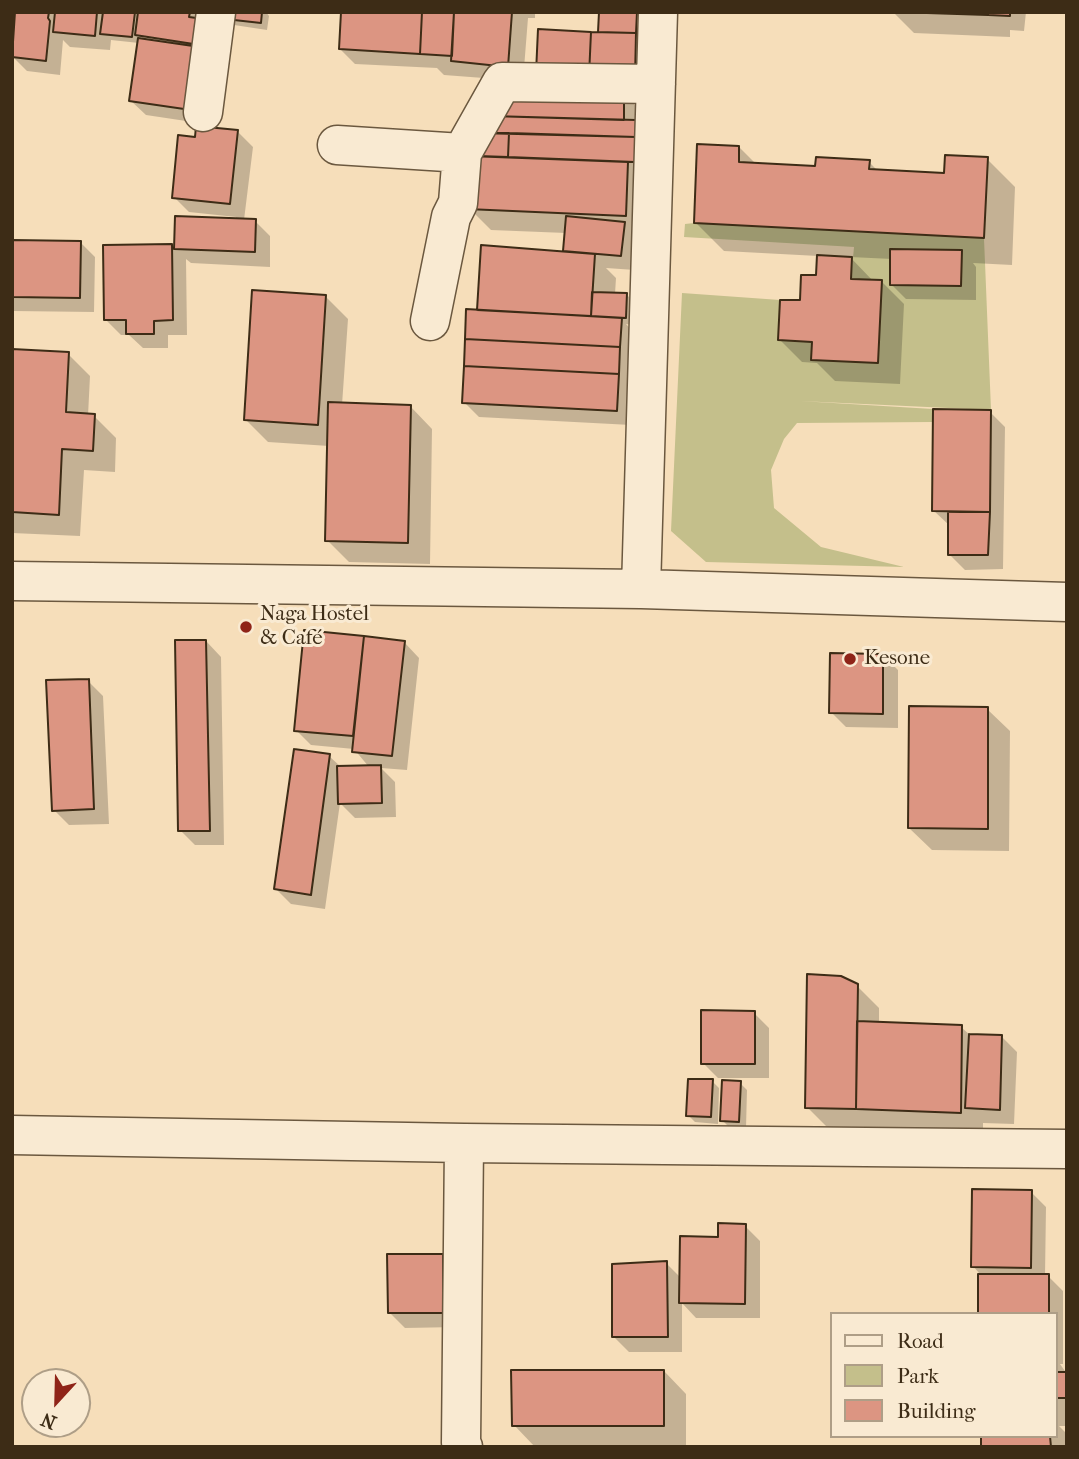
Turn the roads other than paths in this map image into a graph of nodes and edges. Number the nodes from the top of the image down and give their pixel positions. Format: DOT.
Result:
graph roads {
  1 [pos="216,12"];
  2 [pos="658,12"];
  3 [pos="656,84"];
  4 [pos="203,112"];
  5 [pos="337,145"];
  6 [pos="462,153"];
  7 [pos="430,321"];
  8 [pos="12,581"];
  9 [pos="640,589"];
  10 [pos="1067,601"];
  11 [pos="12,1135"];
  12 [pos="464,1143"];
  13 [pos="1067,1149"];
  14 [pos="463,1447"];
  1 -- 4 [label="street"];
  2 -- 3 [label="street"];
  3 -- 6 [label="street"];
  3 -- 9 [label="street"];
  5 -- 6 [label="street"];
  6 -- 7 [label="street"];
  8 -- 9 [label="street"];
  9 -- 10 [label="street"];
  11 -- 12 [label="street"];
  12 -- 13 [label="street"];
  12 -- 14 [label="street"];
}
